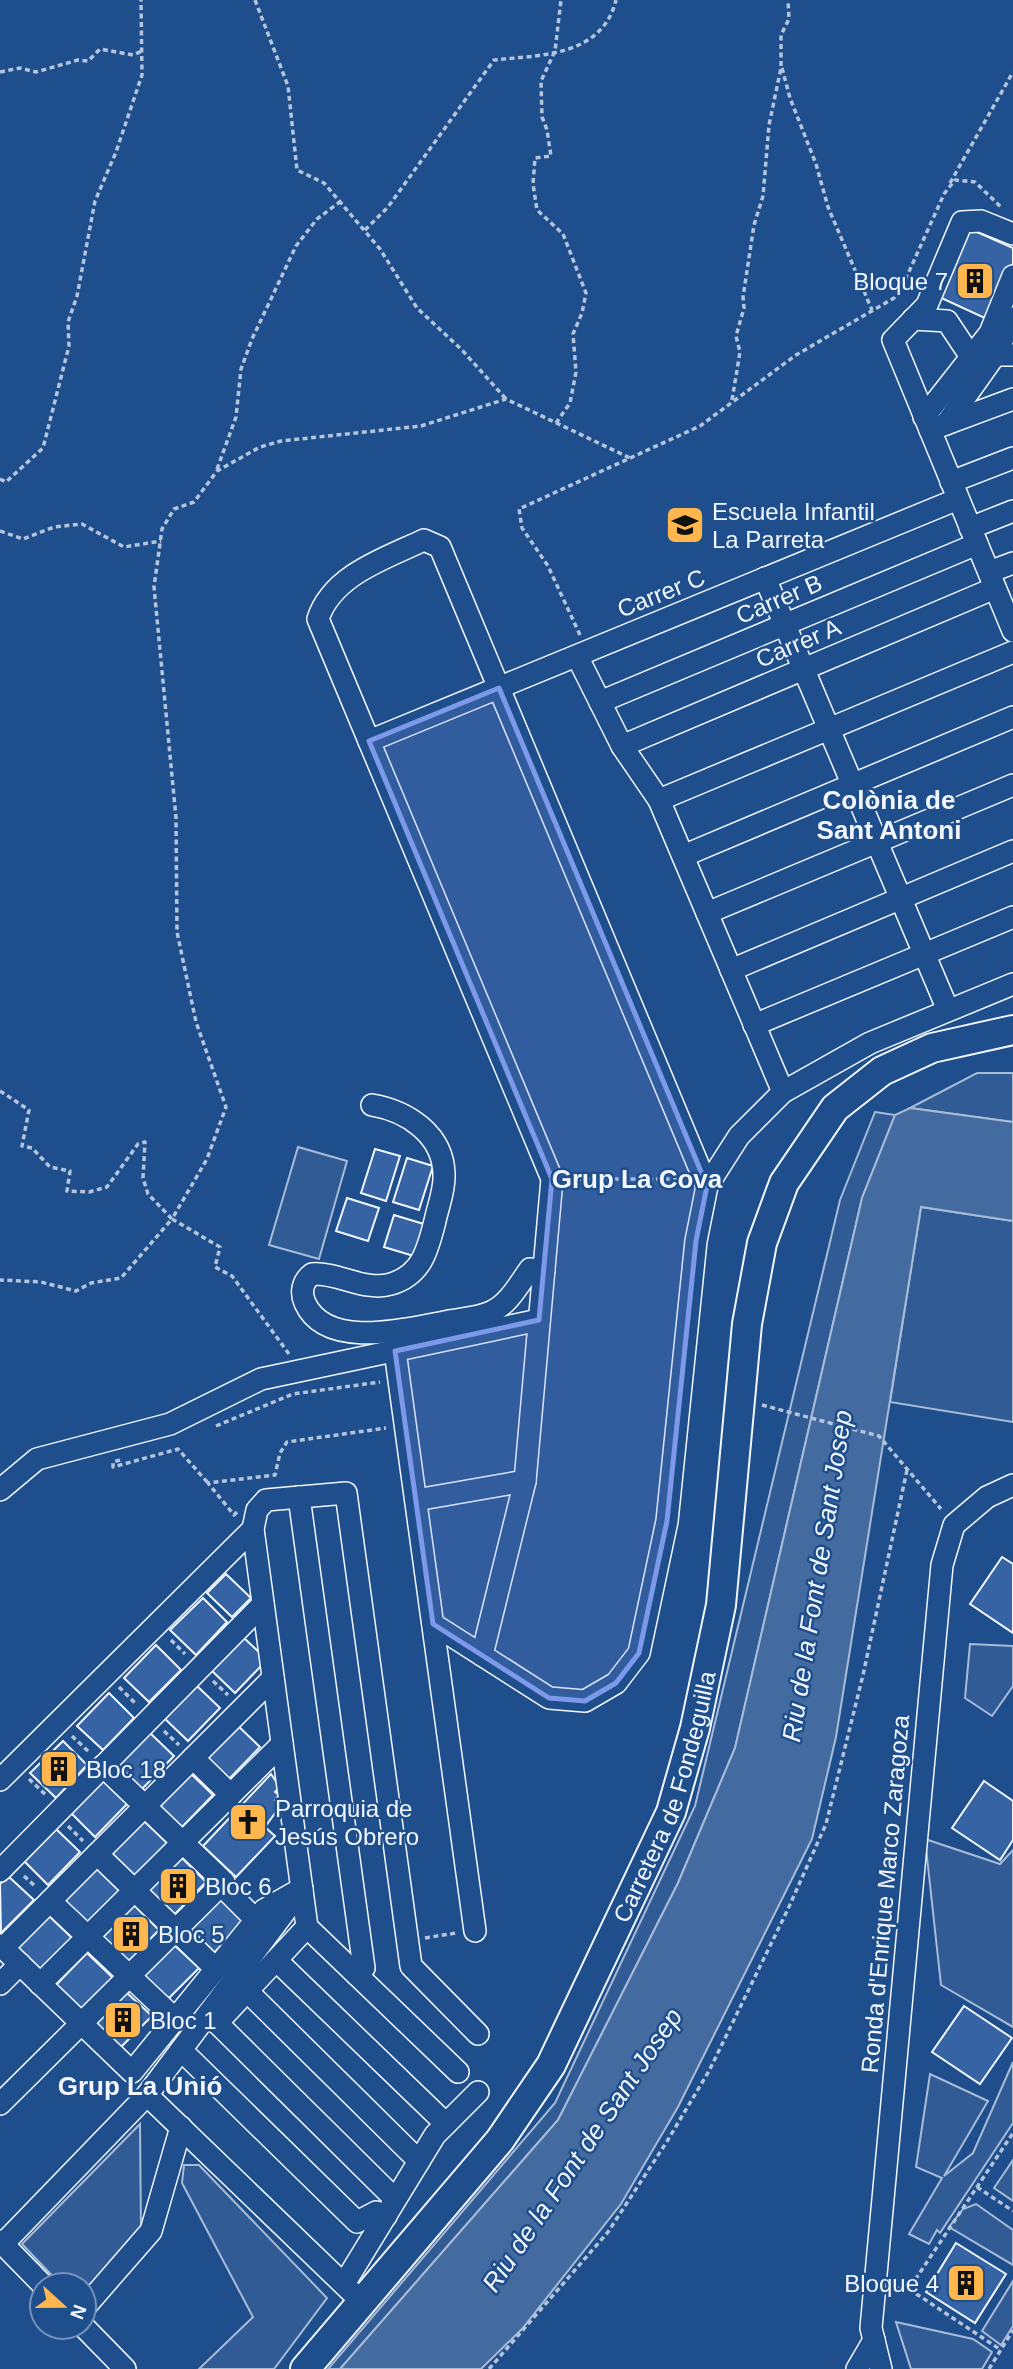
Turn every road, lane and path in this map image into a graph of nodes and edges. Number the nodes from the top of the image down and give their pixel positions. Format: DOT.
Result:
graph roads {
  1 [pos="141,0"];
  2 [pos="255,0"];
  3 [pos="561,0"];
  4 [pos="616,0"];
  5 [pos="788,0"];
  6 [pos="142,51"];
  7 [pos="555,51"];
  8 [pos="781,68"];
  9 [pos="0,72"];
  10 [pos="1013,72"];
  11 [pos="944,194"];
  12 [pos="341,201"];
  13 [pos="1005,212"];
  14 [pos="365,230"];
  15 [pos="1013,234"];
  16 [pos="1013,276"];
  17 [pos="872,310"];
  18 [pos="1013,318"];
  19 [pos="913,319"];
  20 [pos="1004,355"];
  21 [pos="971,357"];
  22 [pos="506,399"];
  23 [pos="1013,399"];
  24 [pos="731,402"];
  25 [pos="556,422"];
  26 [pos="934,424"];
  27 [pos="630,458"];
  28 [pos="1013,458"];
  29 [pos="217,471"];
  30 [pos="0,479"];
  31 [pos="955,490"];
  32 [pos="1013,511"];
  33 [pos="0,531"];
  34 [pos="974,536"];
  35 [pos="161,541"];
  36 [pos="1013,563"];
  37 [pos="765,578"];
  38 [pos="992,580"];
  39 [pos="1011,622"];
  40 [pos="785,625"];
  41 [pos="1013,652"];
  42 [pos="582,654"];
  43 [pos="803,669"];
  44 [pos="499,688"];
  45 [pos="600,702"];
  46 [pos="1013,717"];
  47 [pos="829,729"];
  48 [pos="369,741"];
  49 [pos="622,746"];
  50 [pos="852,785"];
  51 [pos="1013,785"];
  52 [pos="659,800"];
  53 [pos="877,842"];
  54 [pos="1013,851"];
  55 [pos="683,856"];
  56 [pos="901,898"];
  57 [pos="707,913"];
  58 [pos="1013,917"];
  59 [pos="924,954"];
  60 [pos="731,970"];
  61 [pos="1013,984"];
  62 [pos="948,1010"];
  63 [pos="754,1025"];
  64 [pos="1013,1030"];
  65 [pos="1013,1049"];
  66 [pos="0,1091"];
  67 [pos="783,1092"];
  68 [pos="372,1105"];
  69 [pos="817,1136"];
  70 [pos="552,1179"];
  71 [pos="707,1186"];
  72 [pos="172,1219"];
  73 [pos="544,1270"];
  74 [pos="0,1280"];
  75 [pos="539,1320"];
  76 [pos="395,1351"];
  77 [pos="299,1371"];
  78 [pos="399,1379"];
  79 [pos="740,1399"];
  80 [pos="406,1426"];
  81 [pos="207,1430"];
  82 [pos="159,1447"];
  83 [pos="907,1470"];
  84 [pos="525,1481"];
  85 [pos="208,1483"];
  86 [pos="1013,1485"];
  87 [pos="0,1490"];
  88 [pos="299,1497"];
  89 [pos="416,1500"];
  90 [pos="261,1506"];
  91 [pos="954,1525"];
  92 [pos="253,1530"];
  93 [pos="263,1604"];
  94 [pos="433,1624"];
  95 [pos="482,1655"];
  96 [pos="273,1678"];
  97 [pos="135,1703"];
  98 [pos="151,1718"];
  99 [pos="58,1722"];
  100 [pos="282,1744"];
  101 [pos="193,1758"];
  102 [pos="103,1766"];
  103 [pos="7,1773"];
  104 [pos="231,1795"];
  105 [pos="145,1806"];
  106 [pos="58,1812"];
  107 [pos="183,1842"];
  108 [pos="97,1854"];
  109 [pos="0,1871"];
  110 [pos="221,1885"];
  111 [pos="302,1889"];
  112 [pos="135,1890"];
  113 [pos="50,1901"];
  114 [pos="256,1920"];
  115 [pos="307,1927"];
  116 [pos="176,1930"];
  117 [pos="475,1931"];
  118 [pos="88,1936"];
  119 [pos="407,1940"];
  120 [pos="1,1947"];
  121 [pos="276,1960"];
  122 [pos="20,1964"];
  123 [pos="216,1969"];
  124 [pos="129,1976"];
  125 [pos="357,1976"];
  126 [pos="0,1984"];
  127 [pos="40,1984"];
  128 [pos="247,1992"];
  129 [pos="175,2019"];
  130 [pos="212,2019"];
  131 [pos="81,2023"];
  132 [pos="478,2034"];
  133 [pos="181,2050"];
  134 [pos="457,2072"];
  135 [pos="478,2092"];
  136 [pos="147,2095"];
  137 [pos="0,2104"];
  138 [pos="446,2124"];
  139 [pos="181,2127"];
  140 [pos="1013,2133"];
  141 [pos="419,2161"];
  142 [pos="977,2186"];
  143 [pos="391,2208"];
  144 [pos="1013,2211"];
  145 [pos="1,2243"];
  146 [pos="29,2271"];
  147 [pos="875,2287"];
  148 [pos="909,2289"];
  149 [pos="98,2292"];
  150 [pos="353,2293"];
  151 [pos="1013,2330"];
  152 [pos="874,2340"];
  153 [pos="98,2341"];
  154 [pos="1001,2350"];
  155 [pos="125,2369"];
  156 [pos="305,2369"];
  157 [pos="489,2369"];
  158 [pos="857,2369"];
  159 [pos="881,2369"];
  160 [pos="989,2369"];
  1 -- 6 [label="path"];
  2 -- 12 [label="path"];
  3 -- 7 [label="path"];
  4 -- 7 [label="path"];
  5 -- 8 [label="path"];
  6 -- 9 [label="path"];
  6 -- 30 [label="path"];
  7 -- 14 [label="path"];
  7 -- 25 [label="path"];
  8 -- 17 [label="path"];
  8 -- 24 [label="path"];
  10 -- 11 [label="path"];
  11 -- 13 [label="path"];
  11 -- 17 [label="path"];
  12 -- 14 [label="path"];
  12 -- 29 [label="path"];
  14 -- 22 [label="path"];
  15 -- 19 [label="street"];
  16 -- 21 [label="street"];
  17 -- 24 [label="path"];
  18 -- 20 [label="street"];
  19 -- 21 [label="street"];
  19 -- 26 [label="street"];
  20 -- 26 [label="street"];
  21 -- 26 [label="street"];
  22 -- 25 [label="path"];
  22 -- 29 [label="path"];
  23 -- 26 [label="street"];
  24 -- 27 [label="path"];
  25 -- 27 [label="path"];
  26 -- 31 [label="street"];
  27 -- 42 [label="path"];
  28 -- 31 [label="street, Carrer C"];
  29 -- 35 [label="path"];
  31 -- 34 [label="street"];
  31 -- 37 [label="street, Carrer C"];
  32 -- 34 [label="street, Carrer B"];
  33 -- 35 [label="path"];
  34 -- 38 [label="street"];
  34 -- 40 [label="street, Carrer B"];
  35 -- 72 [label="path"];
  36 -- 38 [label="street, Carrer A"];
  37 -- 40 [label="street"];
  37 -- 42 [label="street, Carrer C"];
  38 -- 39 [label="street"];
  38 -- 43 [label="street, Carrer A"];
  40 -- 43 [label="street"];
  40 -- 45 [label="street, Carrer B"];
  41 -- 47 [label="street"];
  42 -- 44 [label="street, Carrer C"];
  42 -- 45 [label="street"];
  43 -- 47 [label="street"];
  43 -- 49 [label="street, Carrer A"];
  44 -- 48 [label="street, Carrer C"];
  44 -- 48 [label="street"];
  44 -- 71 [label="street"];
  45 -- 49 [label="street"];
  46 -- 50 [label="street"];
  47 -- 50 [label="street"];
  47 -- 52 [label="street"];
  48 -- 70 [label="street"];
  49 -- 52 [label="street"];
  50 -- 53 [label="street"];
  50 -- 55 [label="street"];
  51 -- 53 [label="street"];
  52 -- 55 [label="street"];
  53 -- 56 [label="street"];
  53 -- 57 [label="street"];
  54 -- 56 [label="street"];
  55 -- 57 [label="street"];
  56 -- 59 [label="street"];
  56 -- 60 [label="street"];
  57 -- 60 [label="street"];
  58 -- 59 [label="street"];
  59 -- 62 [label="street"];
  59 -- 63 [label="street"];
  60 -- 63 [label="street"];
  61 -- 62 [label="street"];
  62 -- 67 [label="street"];
  63 -- 67 [label="street"];
  64 -- 69 [label="main road, Carretera de Fondeguilla"];
  65 -- 69 [label="main road, Carretera de Fondeguilla"];
  66 -- 72 [label="path"];
  67 -- 71 [label="street"];
  68 -- 73 [label="street"];
  69 -- 79 [label="main road, Carretera de Fondeguilla"];
  70 -- 71 [label="path"];
  70 -- 73 [label="street"];
  71 -- 95 [label="street"];
  72 -- 74 [label="path"];
  72 -- 77 [label="path"];
  73 -- 75 [label="street"];
  75 -- 76 [label="street"];
  75 -- 84 [label="street"];
  76 -- 77 [label="street"];
  76 -- 78 [label="street"];
  77 -- 87 [label="street"];
  78 -- 80 [label="street"];
  78 -- 81 [label="path"];
  79 -- 83 [label="path"];
  79 -- 150 [label="main road, Carretera de Fondeguilla"];
  80 -- 85 [label="path"];
  80 -- 89 [label="street"];
  82 -- 85 [label="path"];
  83 -- 91 [label="path"];
  83 -- 157 [label="path"];
  84 -- 89 [label="street"];
  84 -- 95 [label="street"];
  85 -- 90 [label="path"];
  86 -- 91 [label="street"];
  88 -- 90 [label="street"];
  88 -- 119 [label="street"];
  88 -- 125 [label="street"];
  89 -- 94 [label="street"];
  90 -- 92 [label="street"];
  91 -- 147 [label="street, Ronda d'Enrique Marco Zaragoza"];
  92 -- 93 [label="street"];
  92 -- 99 [label="street"];
  93 -- 96 [label="street"];
  93 -- 98 [label="street"];
  94 -- 95 [label="street"];
  94 -- 117 [label="street"];
  96 -- 100 [label="street"];
  96 -- 101 [label="street"];
  97 -- 98 [label="street"];
  98 -- 101 [label="path"];
  98 -- 102 [label="street"];
  99 -- 102 [label="path"];
  99 -- 103 [label="street"];
  100 -- 104 [label="street"];
  100 -- 111 [label="street"];
  101 -- 104 [label="street"];
  101 -- 105 [label="street"];
  102 -- 105 [label="street"];
  102 -- 106 [label="street"];
  103 -- 106 [label="path"];
  104 -- 107 [label="street"];
  105 -- 107 [label="street"];
  105 -- 108 [label="street"];
  106 -- 108 [label="path"];
  106 -- 109 [label="street"];
  107 -- 110 [label="street"];
  107 -- 112 [label="street"];
  108 -- 112 [label="street"];
  108 -- 113 [label="street"];
  110 -- 114 [label="street"];
  110 -- 116 [label="street"];
  111 -- 114 [label="street"];
  111 -- 115 [label="street"];
  111 -- 130 [label="street"];
  112 -- 116 [label="street"];
  112 -- 118 [label="street"];
  113 -- 118 [label="street"];
  113 -- 120 [label="street"];
  114 -- 123 [label="street"];
  115 -- 121 [label="street"];
  115 -- 125 [label="street"];
  116 -- 123 [label="street"];
  116 -- 124 [label="street"];
  117 -- 119 [label="path"];
  118 -- 124 [label="street"];
  118 -- 127 [label="street"];
  119 -- 132 [label="street"];
  120 -- 122 [label="street"];
  121 -- 128 [label="street"];
  121 -- 138 [label="street"];
  122 -- 126 [label="street"];
  122 -- 127 [label="street"];
  123 -- 129 [label="street"];
  124 -- 129 [label="street"];
  124 -- 131 [label="street"];
  125 -- 134 [label="street"];
  127 -- 131 [label="street"];
  128 -- 130 [label="street"];
  128 -- 141 [label="street"];
  129 -- 131 [label="street"];
  130 -- 133 [label="street"];
  130 -- 143 [label="street"];
  131 -- 137 [label="street"];
  133 -- 136 [label="street"];
  133 -- 143 [label="street"];
  135 -- 138 [label="street"];
  136 -- 139 [label="street"];
  136 -- 145 [label="street"];
  138 -- 141 [label="street"];
  139 -- 149 [label="street"];
  139 -- 150 [label="street"];
  140 -- 142 [label="path"];
  141 -- 143 [label="street"];
  142 -- 144 [label="path"];
  142 -- 148 [label="path"];
  143 -- 150 [label="street"];
  145 -- 146 [label="street"];
  147 -- 148 [label="path"];
  147 -- 152 [label="street, Ronda d'Enrique Marco Zaragoza"];
  148 -- 154 [label="path"];
  150 -- 156 [label="main road, Carretera de Fondeguilla"];
  151 -- 154 [label="path"];
  152 -- 158 [label="street"];
  152 -- 159 [label="street, Ronda d'Enrique Marco Zaragoza"];
  153 -- 155 [label="street"];
  154 -- 160 [label="path"];
}
